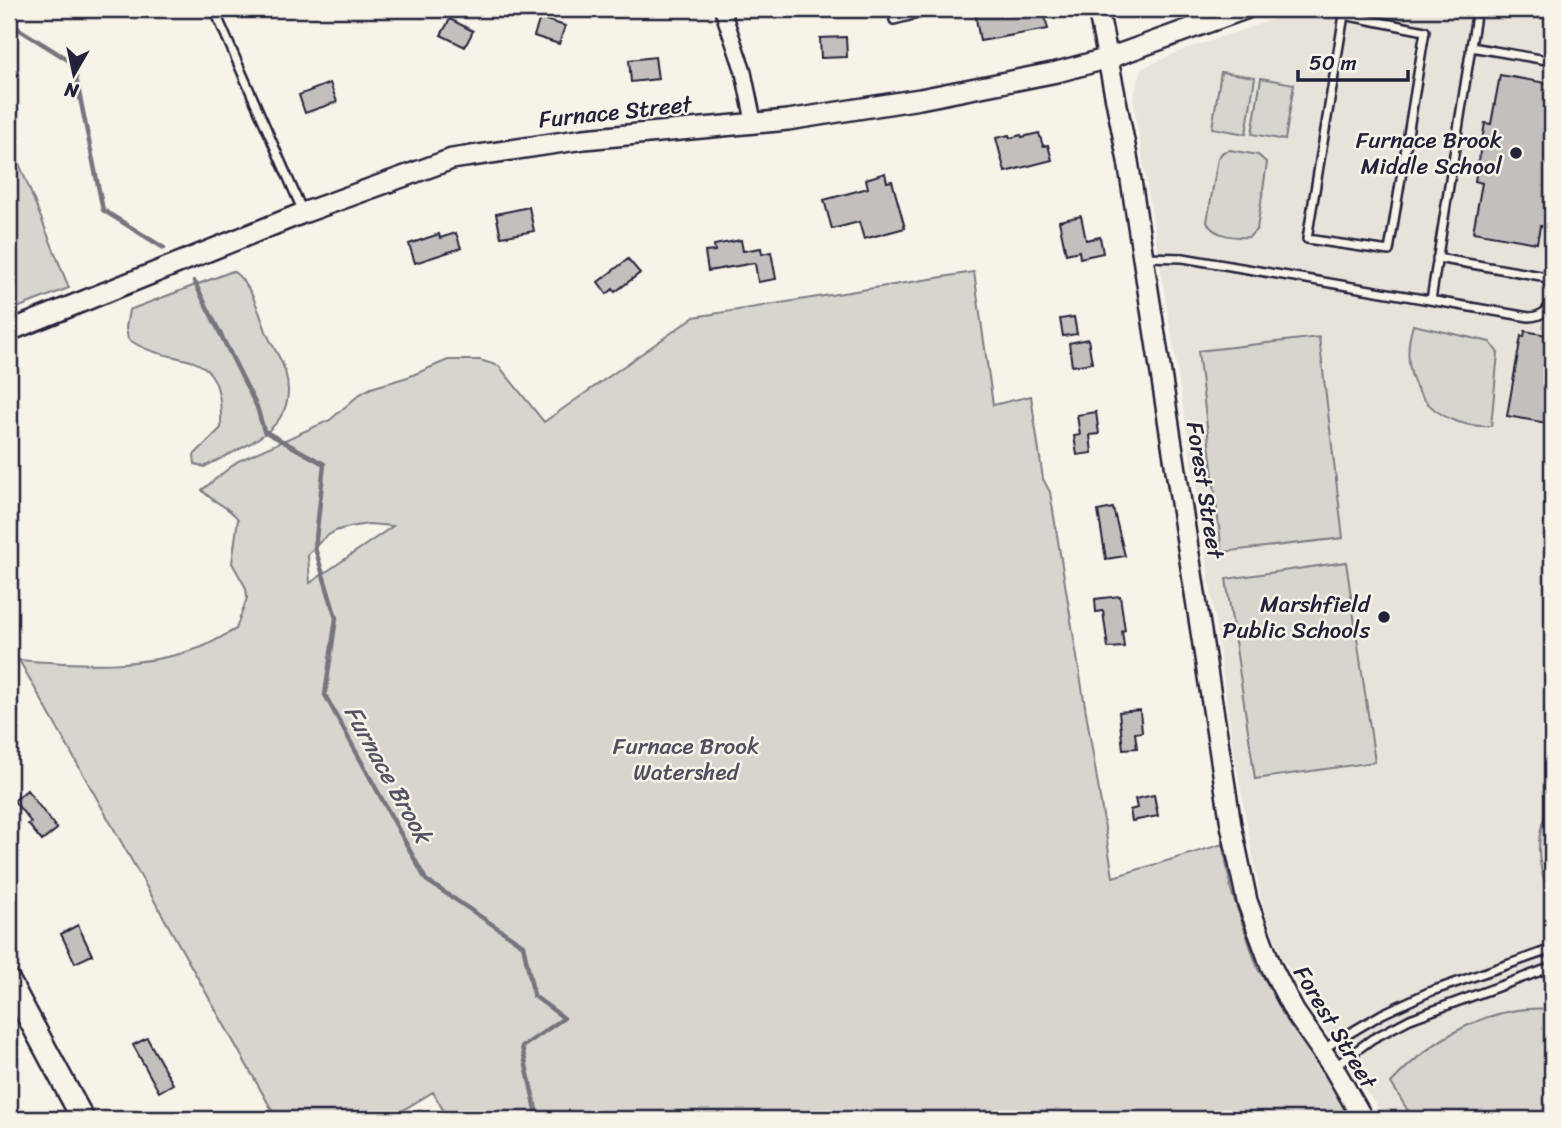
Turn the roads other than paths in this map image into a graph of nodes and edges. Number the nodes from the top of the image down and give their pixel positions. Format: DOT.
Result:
graph roads {
  1 [pos="214,9"];
  2 [pos="722,9"];
  3 [pos="937,9"];
  4 [pos="1098,9"];
  5 [pos="1245,9"];
  6 [pos="1477,9"];
  7 [pos="1343,12"];
  8 [pos="1224,13"];
  9 [pos="894,20"];
  10 [pos="1471,47"];
  11 [pos="1109,58"];
  12 [pos="1552,61"];
  13 [pos="754,123"];
  14 [pos="303,213"];
  15 [pos="1144,257"];
  16 [pos="1437,257"];
  17 [pos="1552,289"];
  18 [pos="1552,298"];
  19 [pos="1431,300"];
  20 [pos="9,331"];
  21 [pos="1552,949"];
  22 [pos="1552,967"];
  23 [pos="9,981"];
  24 [pos="1321,1050"];
  25 [pos="1333,1067"];
  26 [pos="83,1119"];
  27 [pos="1363,1119"];
  1 -- 14 [label="lane"];
  2 -- 13 [label="street"];
  3 -- 9 [label="lane"];
  4 -- 11 [label="main road, Forest Street"];
  5 -- 8 [label="main road, Furnace Street"];
  6 -- 10 [label="lane"];
  7 -- 7 [label="lane"];
  8 -- 11 [label="main road, Furnace Street"];
  10 -- 12 [label="lane"];
  10 -- 16 [label="lane"];
  11 -- 13 [label="main road, Furnace Street"];
  11 -- 15 [label="main road, Forest Street"];
  13 -- 14 [label="main road, Furnace Street"];
  14 -- 20 [label="main road, Furnace Street"];
  15 -- 19 [label="lane"];
  15 -- 24 [label="main road, Forest Street"];
  16 -- 17 [label="lane"];
  16 -- 19 [label="lane"];
  18 -- 19 [label="lane"];
  21 -- 24 [label="lane"];
  22 -- 25 [label="lane"];
  23 -- 26 [label="main road"];
  24 -- 25 [label="main road, Forest Street"];
  25 -- 27 [label="main road, Forest Street"];
}
